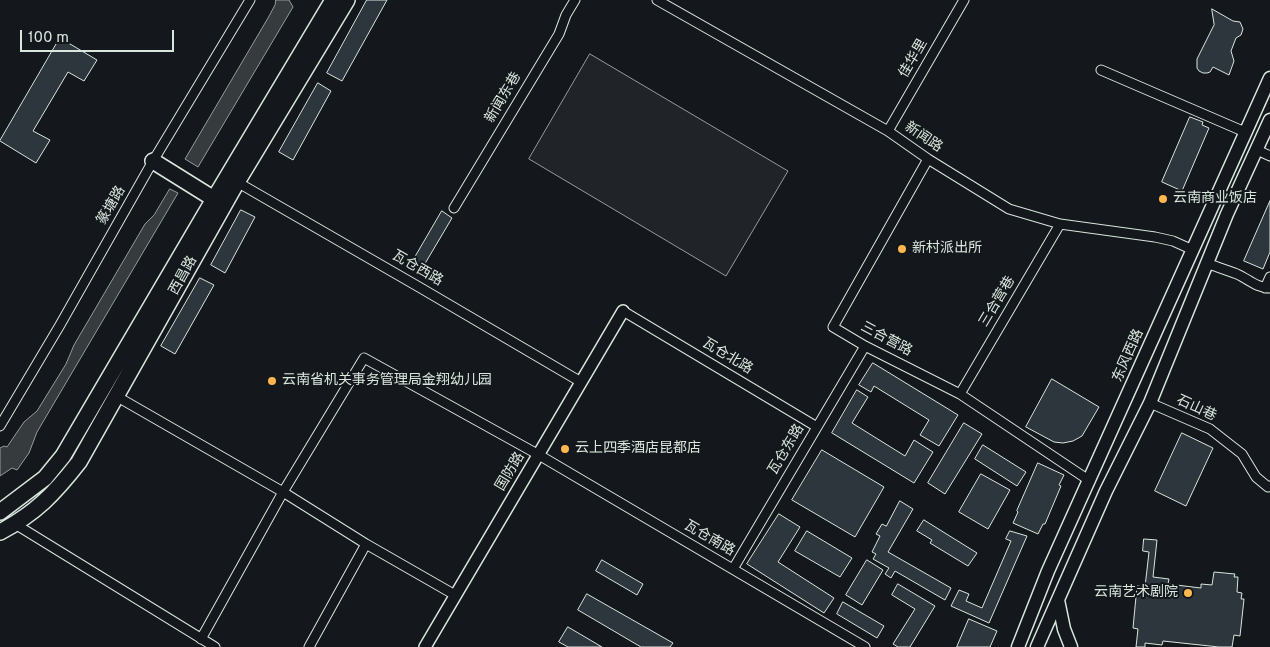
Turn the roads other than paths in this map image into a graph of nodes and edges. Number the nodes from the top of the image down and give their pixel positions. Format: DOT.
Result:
graph roads {
  1 [pos="250,0"];
  2 [pos="333,0"];
  3 [pos="347,0"];
  4 [pos="574,0"];
  5 [pos="657,0"];
  6 [pos="964,0"];
  7 [pos="1101,70"];
  8 [pos="1270,78"];
  9 [pos="1270,120"];
  10 [pos="888,131"];
  11 [pos="1245,132"];
  12 [pos="1257,150"];
  13 [pos="1270,156"];
  14 [pos="928,158"];
  15 [pos="153,161"];
  16 [pos="237,182"];
  17 [pos="214,199"];
  18 [pos="454,208"];
  19 [pos="1060,224"];
  20 [pos="1192,250"];
  21 [pos="1206,263"];
  22 [pos="1270,277"];
  23 [pos="1267,288"];
  24 [pos="623,311"];
  25 [pos="865,346"];
  26 [pos="581,382"];
  27 [pos="960,394"];
  28 [pos="116,396"];
  29 [pos="1150,403"];
  30 [pos="0,426"];
  31 [pos="817,426"];
  32 [pos="538,455"];
  33 [pos="1090,481"];
  34 [pos="1270,486"];
  35 [pos="283,492"];
  36 [pos="0,512"];
  37 [pos="15,524"];
  38 [pos="0,532"];
  39 [pos="366,544"];
  40 [pos="733,569"];
  41 [pos="455,595"];
  42 [pos="1058,600"];
  43 [pos="201,639"];
  44 [pos="215,647"];
  45 [pos="308,647"];
  46 [pos="425,647"];
  47 [pos="865,647"];
  48 [pos="1018,647"];
  49 [pos="1037,647"];
  50 [pos="1071,647"];
  1 -- 15 [label="street, 篆塘路"];
  2 -- 17 [label="main road, 西昌路"];
  3 -- 16 [label="main road, 西昌路"];
  4 -- 18 [label="street, 新闻东巷"];
  5 -- 10 [label="street, 新闻路"];
  6 -- 10 [label="street, 佳华里"];
  7 -- 11 [label="street"];
  8 -- 11 [label="main road, 东风西路"];
  9 -- 12 [label="main road"];
  10 -- 14 [label="street, 新闻路"];
  11 -- 20 [label="main road, 东风西路"];
  12 -- 13 [label="street"];
  12 -- 21 [label="main road"];
  14 -- 19 [label="street, 新闻路"];
  14 -- 25 [label="street, 三合营路"];
  15 -- 17 [label="main road"];
  15 -- 30 [label="street, 篆塘路"];
  16 -- 26 [label="street, 瓦仓西路"];
  16 -- 28 [label="main road, 西昌路"];
  17 -- 36 [label="main road, 西昌路"];
  19 -- 20 [label="street, 新闻路"];
  19 -- 27 [label="street, 三合营巷"];
  20 -- 33 [label="main road, 东风西路"];
  21 -- 23 [label="street"];
  21 -- 29 [label="main road"];
  22 -- 23 [label="street"];
  24 -- 26 [label="street, 国防路"];
  24 -- 31 [label="street, 瓦仓北路"];
  25 -- 27 [label="street, 三合营路"];
  25 -- 31 [label="street, 瓦仓东路"];
  26 -- 32 [label="street, 国防路"];
  27 -- 33 [label="street, 三合营路"];
  28 -- 35 [label="street"];
  28 -- 37 [label="main road, 西昌路"];
  29 -- 34 [label="street, 石山巷"];
  29 -- 42 [label="main road"];
  31 -- 40 [label="street, 瓦仓东路"];
  32 -- 35 [label="street, 瓦仓南路"];
  32 -- 40 [label="street, 瓦仓南路"];
  32 -- 41 [label="street, 国防路"];
  33 -- 48 [label="main road, 东风西路"];
  35 -- 39 [label="street"];
  35 -- 43 [label="street"];
  37 -- 38 [label="main road, 西昌路"];
  37 -- 43 [label="street"];
  39 -- 41 [label="street"];
  39 -- 45 [label="street"];
  40 -- 47 [label="street, 瓦仓南路"];
  41 -- 46 [label="street, 国防路"];
  42 -- 49 [label="main road"];
  42 -- 50 [label="main road"];
  43 -- 44 [label="street"];
}
